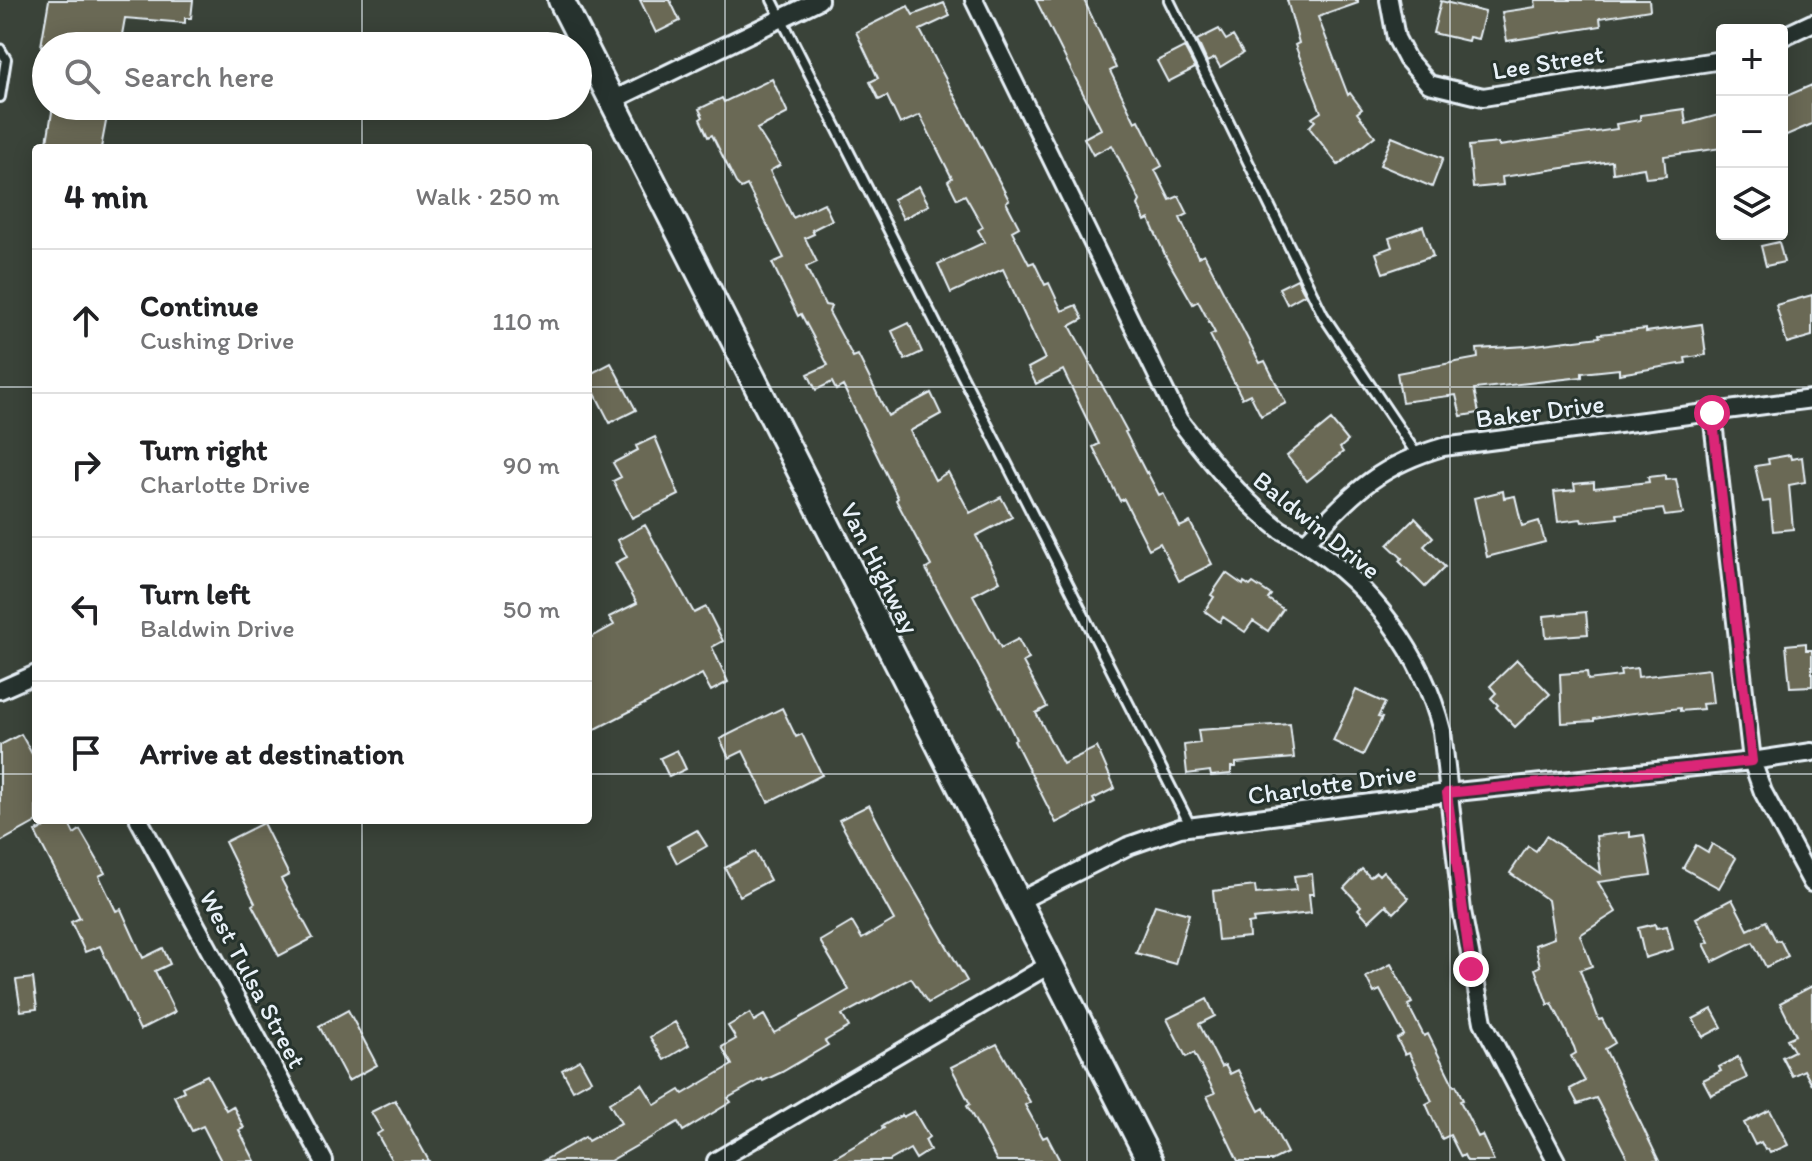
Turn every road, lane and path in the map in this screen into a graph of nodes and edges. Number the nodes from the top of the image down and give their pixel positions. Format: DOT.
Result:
graph roads {
  1 [pos="561,0"];
  2 [pos="772,0"];
  3 [pos="819,0"];
  4 [pos="974,0"];
  5 [pos="1169,0"];
  6 [pos="1389,0"];
  7 [pos="781,18"];
  8 [pos="1812,23"];
  9 [pos="578,32"];
  10 [pos="1788,34"];
  11 [pos="0,49"];
  12 [pos="592,60"];
  13 [pos="1716,61"];
  14 [pos="0,97"];
  15 [pos="613,100"];
  16 [pos="1812,399"];
  17 [pos="1712,413"];
  18 [pos="1417,455"];
  19 [pos="1305,543"];
  20 [pos="32,676"];
  21 [pos="0,690"];
  22 [pos="1812,752"];
  23 [pos="1752,761"];
  24 [pos="1447,793"];
  25 [pos="141,824"];
  26 [pos="1191,827"];
  27 [pos="1812,883"];
  28 [pos="1017,902"];
  29 [pos="1049,965"];
  30 [pos="324,1161"];
  31 [pos="716,1161"];
  32 [pos="1150,1161"];
  33 [pos="1556,1161"];
  1 -- 9 [label="main road, Van Highway"];
  2 -- 7 [label="lane"];
  3 -- 7 [label="street"];
  4 -- 19 [label="street, Baldwin Drive"];
  5 -- 18 [label="lane"];
  6 -- 13 [label="street, Lee Street"];
  7 -- 15 [label="street"];
  7 -- 26 [label="lane"];
  8 -- 10 [label="street"];
  11 -- 14 [label="lane"];
  12 -- 15 [label="main road, Van Highway"];
  15 -- 28 [label="main road, Van Highway"];
  16 -- 17 [label="street, Baker Drive"];
  17 -- 18 [label="street, Baker Drive"];
  17 -- 23 [label="street"];
  18 -- 19 [label="street, Baker Drive"];
  19 -- 24 [label="street, Baldwin Drive"];
  20 -- 21 [label="street"];
  22 -- 23 [label="street, Charlotte Drive"];
  23 -- 24 [label="street, Charlotte Drive"];
  23 -- 27 [label="street"];
  24 -- 26 [label="street, Charlotte Drive"];
  24 -- 33 [label="street, Baldwin Drive"];
  25 -- 30 [label="street, West Tulsa Street"];
  26 -- 28 [label="street, Charlotte Drive"];
  28 -- 29 [label="main road, Van Highway"];
  29 -- 31 [label="street"];
  29 -- 32 [label="main road, Van Highway"];
}
